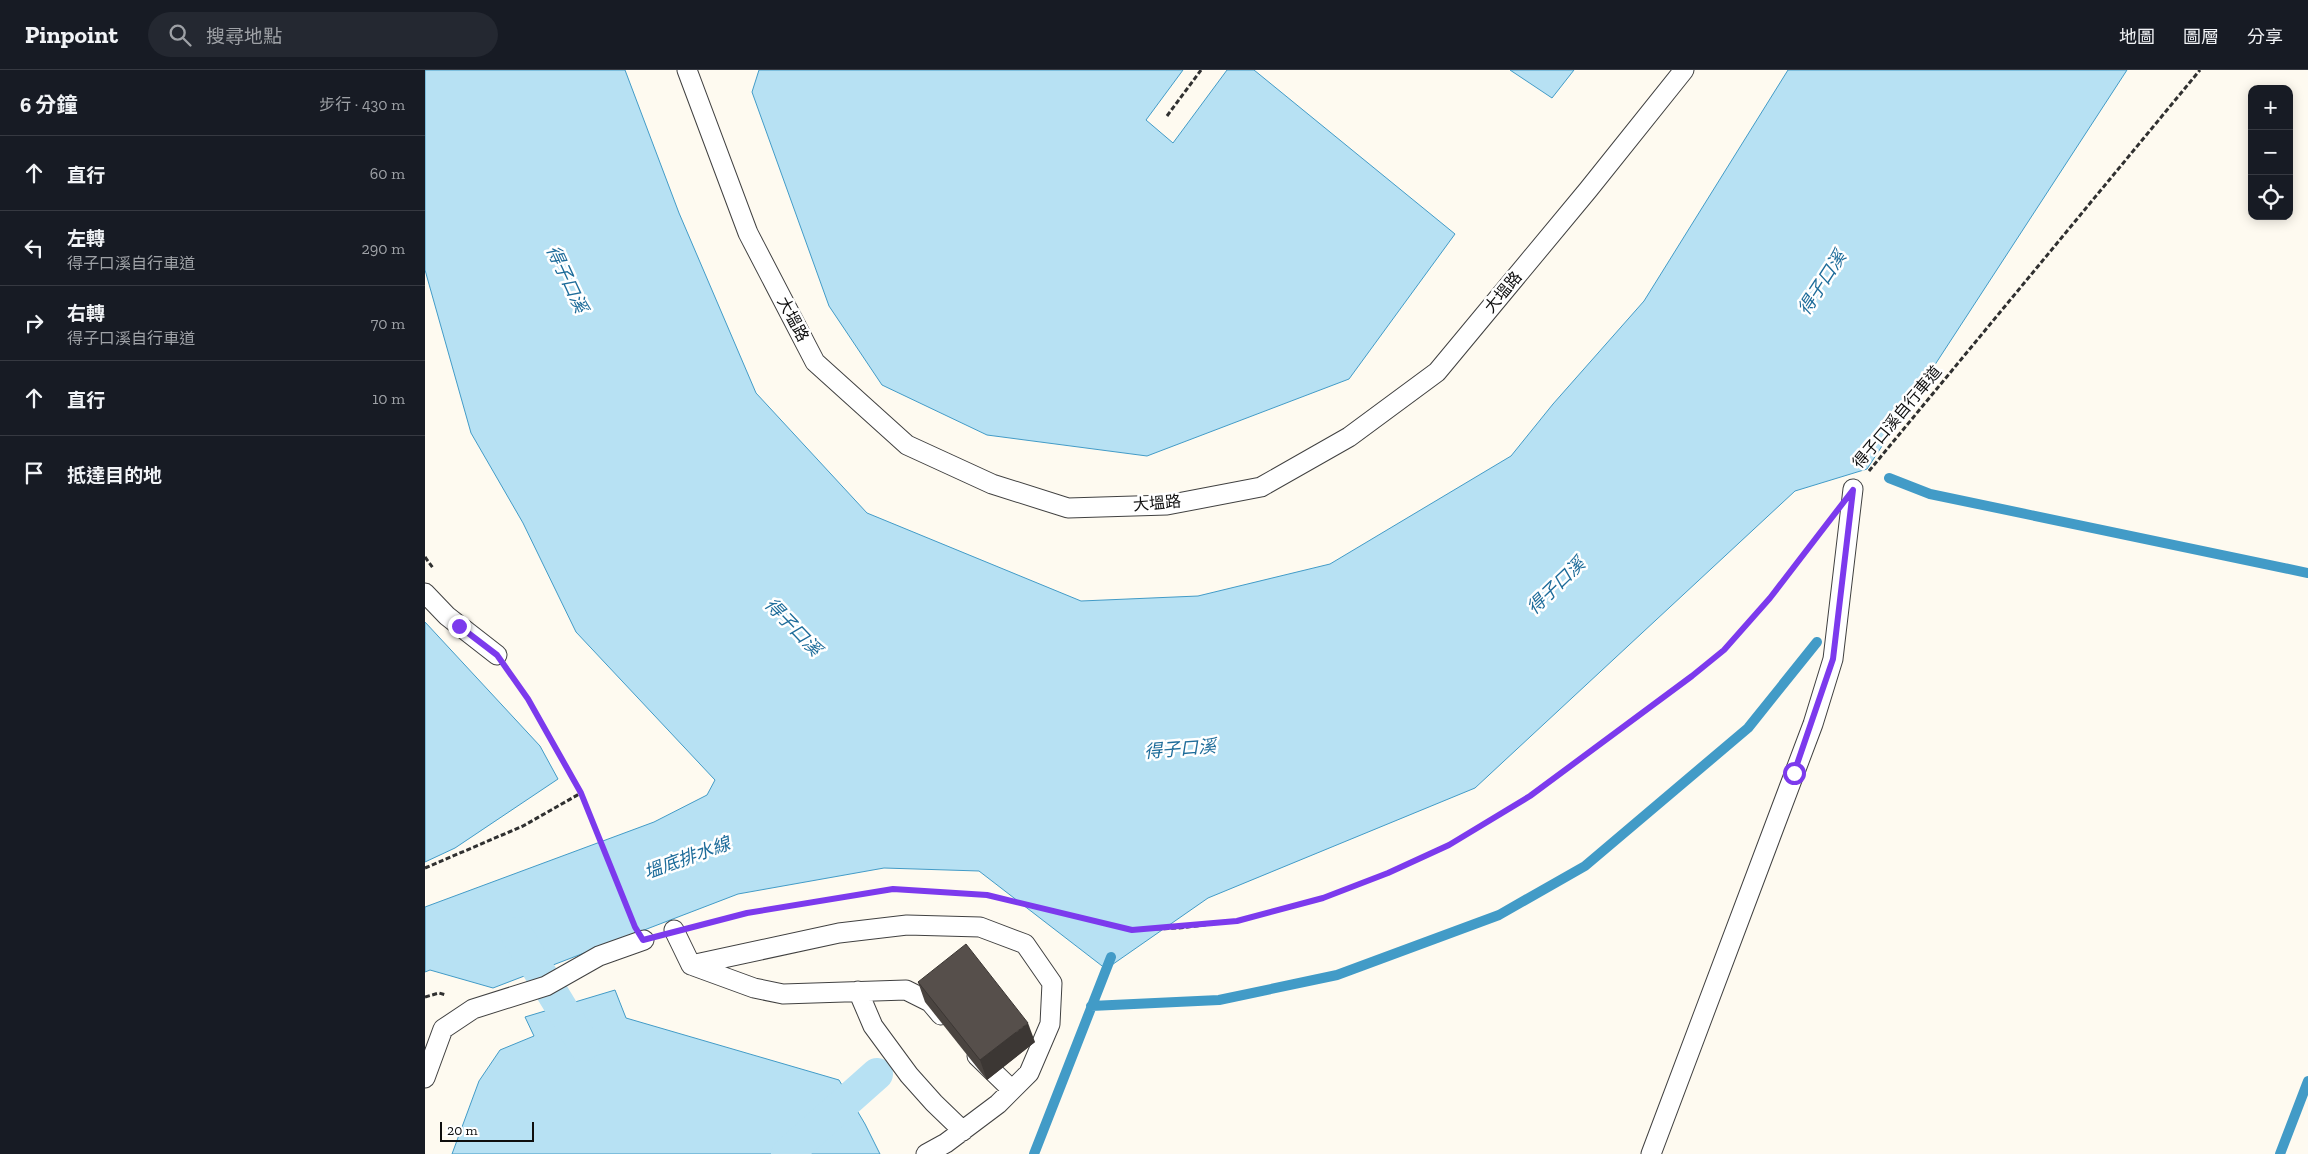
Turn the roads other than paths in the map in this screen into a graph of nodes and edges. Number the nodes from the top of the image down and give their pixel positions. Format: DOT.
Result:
graph roads {
  1 [pos="687,70"];
  2 [pos="1684,70"];
  3 [pos="1853,490"];
  4 [pos="425,593"];
  5 [pos="497,655"];
  6 [pos="674,930"];
  7 [pos="640,933"];
  8 [pos="691,965"];
  9 [pos="858,991"];
  10 [pos="425,1078"];
  11 [pos="1012,1090"];
  12 [pos="963,1131"];
  13 [pos="926,1154"];
  14 [pos="1651,1154"];
  1 -- 2 [label="lane, 大塭路"];
  3 -- 14 [label="lane"];
  4 -- 5 [label="lane"];
  6 -- 8 [label="lane"];
  7 -- 10 [label="lane"];
  8 -- 9 [label="lane"];
  8 -- 11 [label="lane"];
  9 -- 11 [label="lane"];
  9 -- 12 [label="lane"];
  11 -- 12 [label="lane"];
  12 -- 13 [label="lane"];
}
